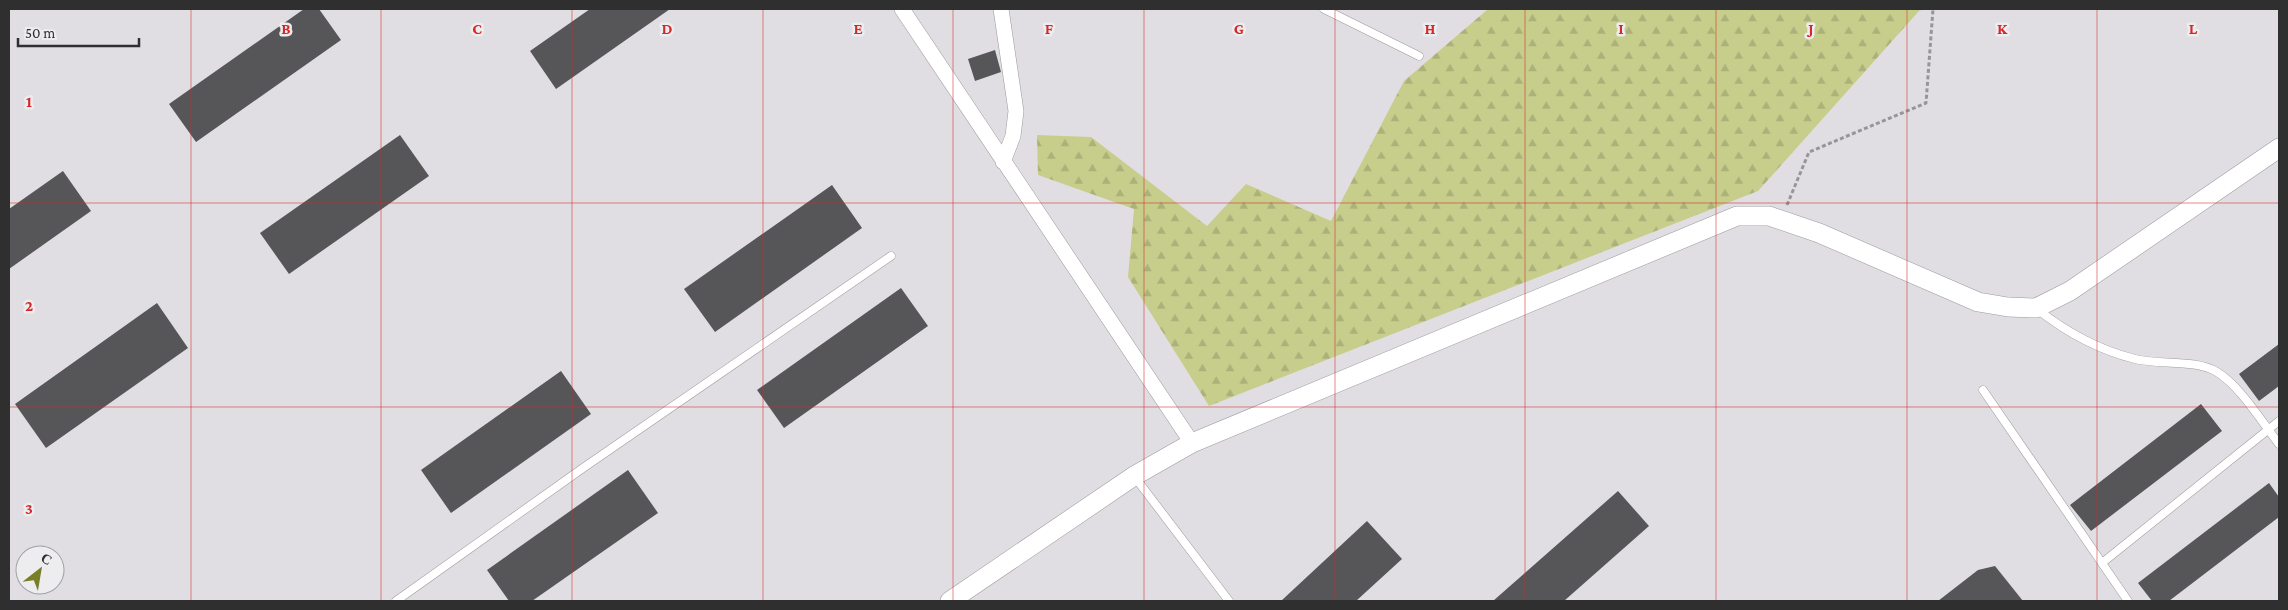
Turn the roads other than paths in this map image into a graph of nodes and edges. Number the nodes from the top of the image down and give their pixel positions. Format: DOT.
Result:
graph roads {
  1 [pos="902,9"];
  2 [pos="1001,9"];
  3 [pos="1324,9"];
  4 [pos="1419,56"];
  5 [pos="2279,148"];
  6 [pos="1003,162"];
  7 [pos="891,256"];
  8 [pos="2036,308"];
  9 [pos="1983,390"];
  10 [pos="2279,422"];
  11 [pos="2268,430"];
  12 [pos="1192,443"];
  13 [pos="2279,444"];
  14 [pos="1134,476"];
  15 [pos="2102,563"];
  16 [pos="396,601"];
  17 [pos="950,601"];
  18 [pos="1229,601"];
  19 [pos="2128,601"];
  1 -- 6 [label="street"];
  2 -- 6 [label="street"];
  3 -- 4 [label="lane"];
  5 -- 8 [label="street"];
  6 -- 12 [label="street"];
  7 -- 16 [label="lane"];
  8 -- 11 [label="lane"];
  8 -- 12 [label="street"];
  9 -- 15 [label="lane"];
  10 -- 11 [label="lane"];
  11 -- 13 [label="lane"];
  11 -- 15 [label="lane"];
  12 -- 14 [label="street"];
  14 -- 17 [label="street"];
  14 -- 18 [label="lane"];
  15 -- 19 [label="lane"];
}
